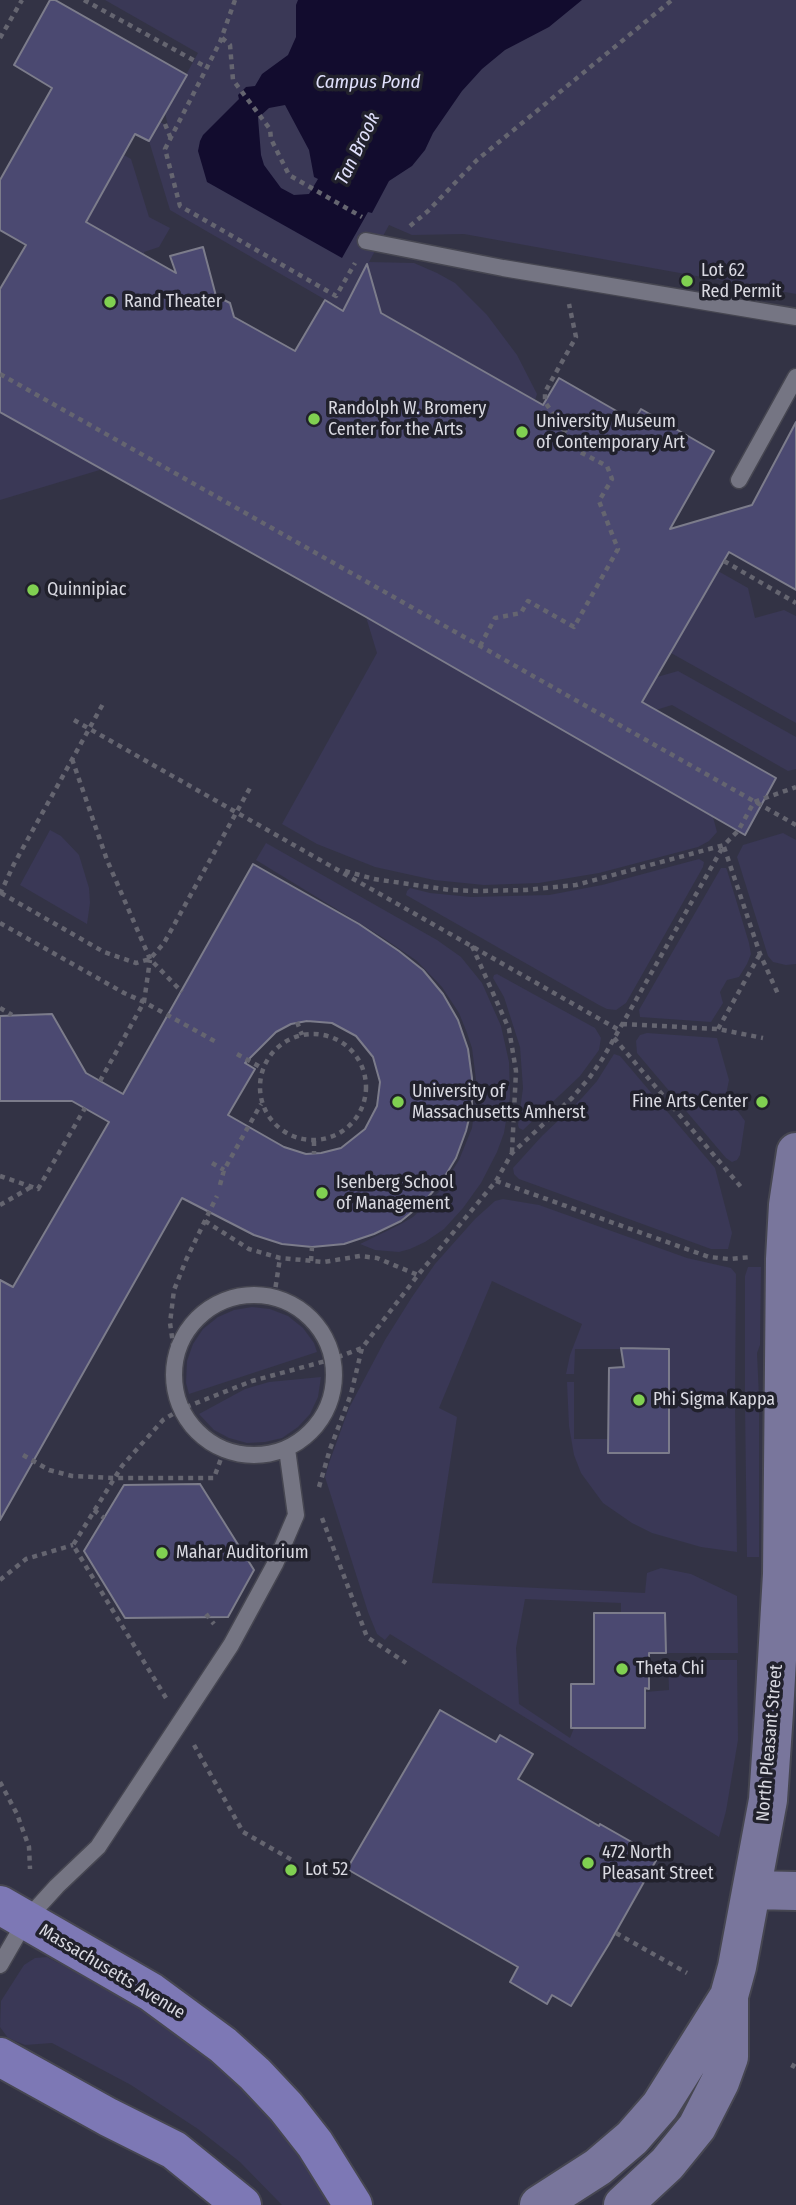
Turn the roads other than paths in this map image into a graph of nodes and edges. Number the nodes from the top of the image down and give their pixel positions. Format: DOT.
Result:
graph roads {
  1 [pos="366,241"];
  2 [pos="796,317"];
  3 [pos="796,377"];
  4 [pos="739,480"];
  5 [pos="796,1152"];
  6 [pos="287,1449"];
  7 [pos="752,1890"];
  8 [pos="796,1891"];
  9 [pos="13,1912"];
  10 [pos="0,1965"];
  11 [pos="729,1996"];
  12 [pos="0,2057"];
  13 [pos="242,2205"];
  14 [pos="353,2205"];
  15 [pos="539,2205"];
  16 [pos="623,2205"];
  1 -- 2 [label="lane"];
  3 -- 4 [label="lane"];
  5 -- 7 [label="main road, North Pleasant Street"];
  6 -- 6 [label="lane"];
  6 -- 9 [label="lane"];
  7 -- 8 [label="main road"];
  7 -- 11 [label="main road, North Pleasant Street"];
  9 -- 10 [label="lane"];
  9 -- 14 [label="main road, Massachusetts Avenue"];
  11 -- 15 [label="main road, North Pleasant Street"];
  11 -- 16 [label="main road, North Pleasant Street"];
  12 -- 13 [label="main road"];
}
